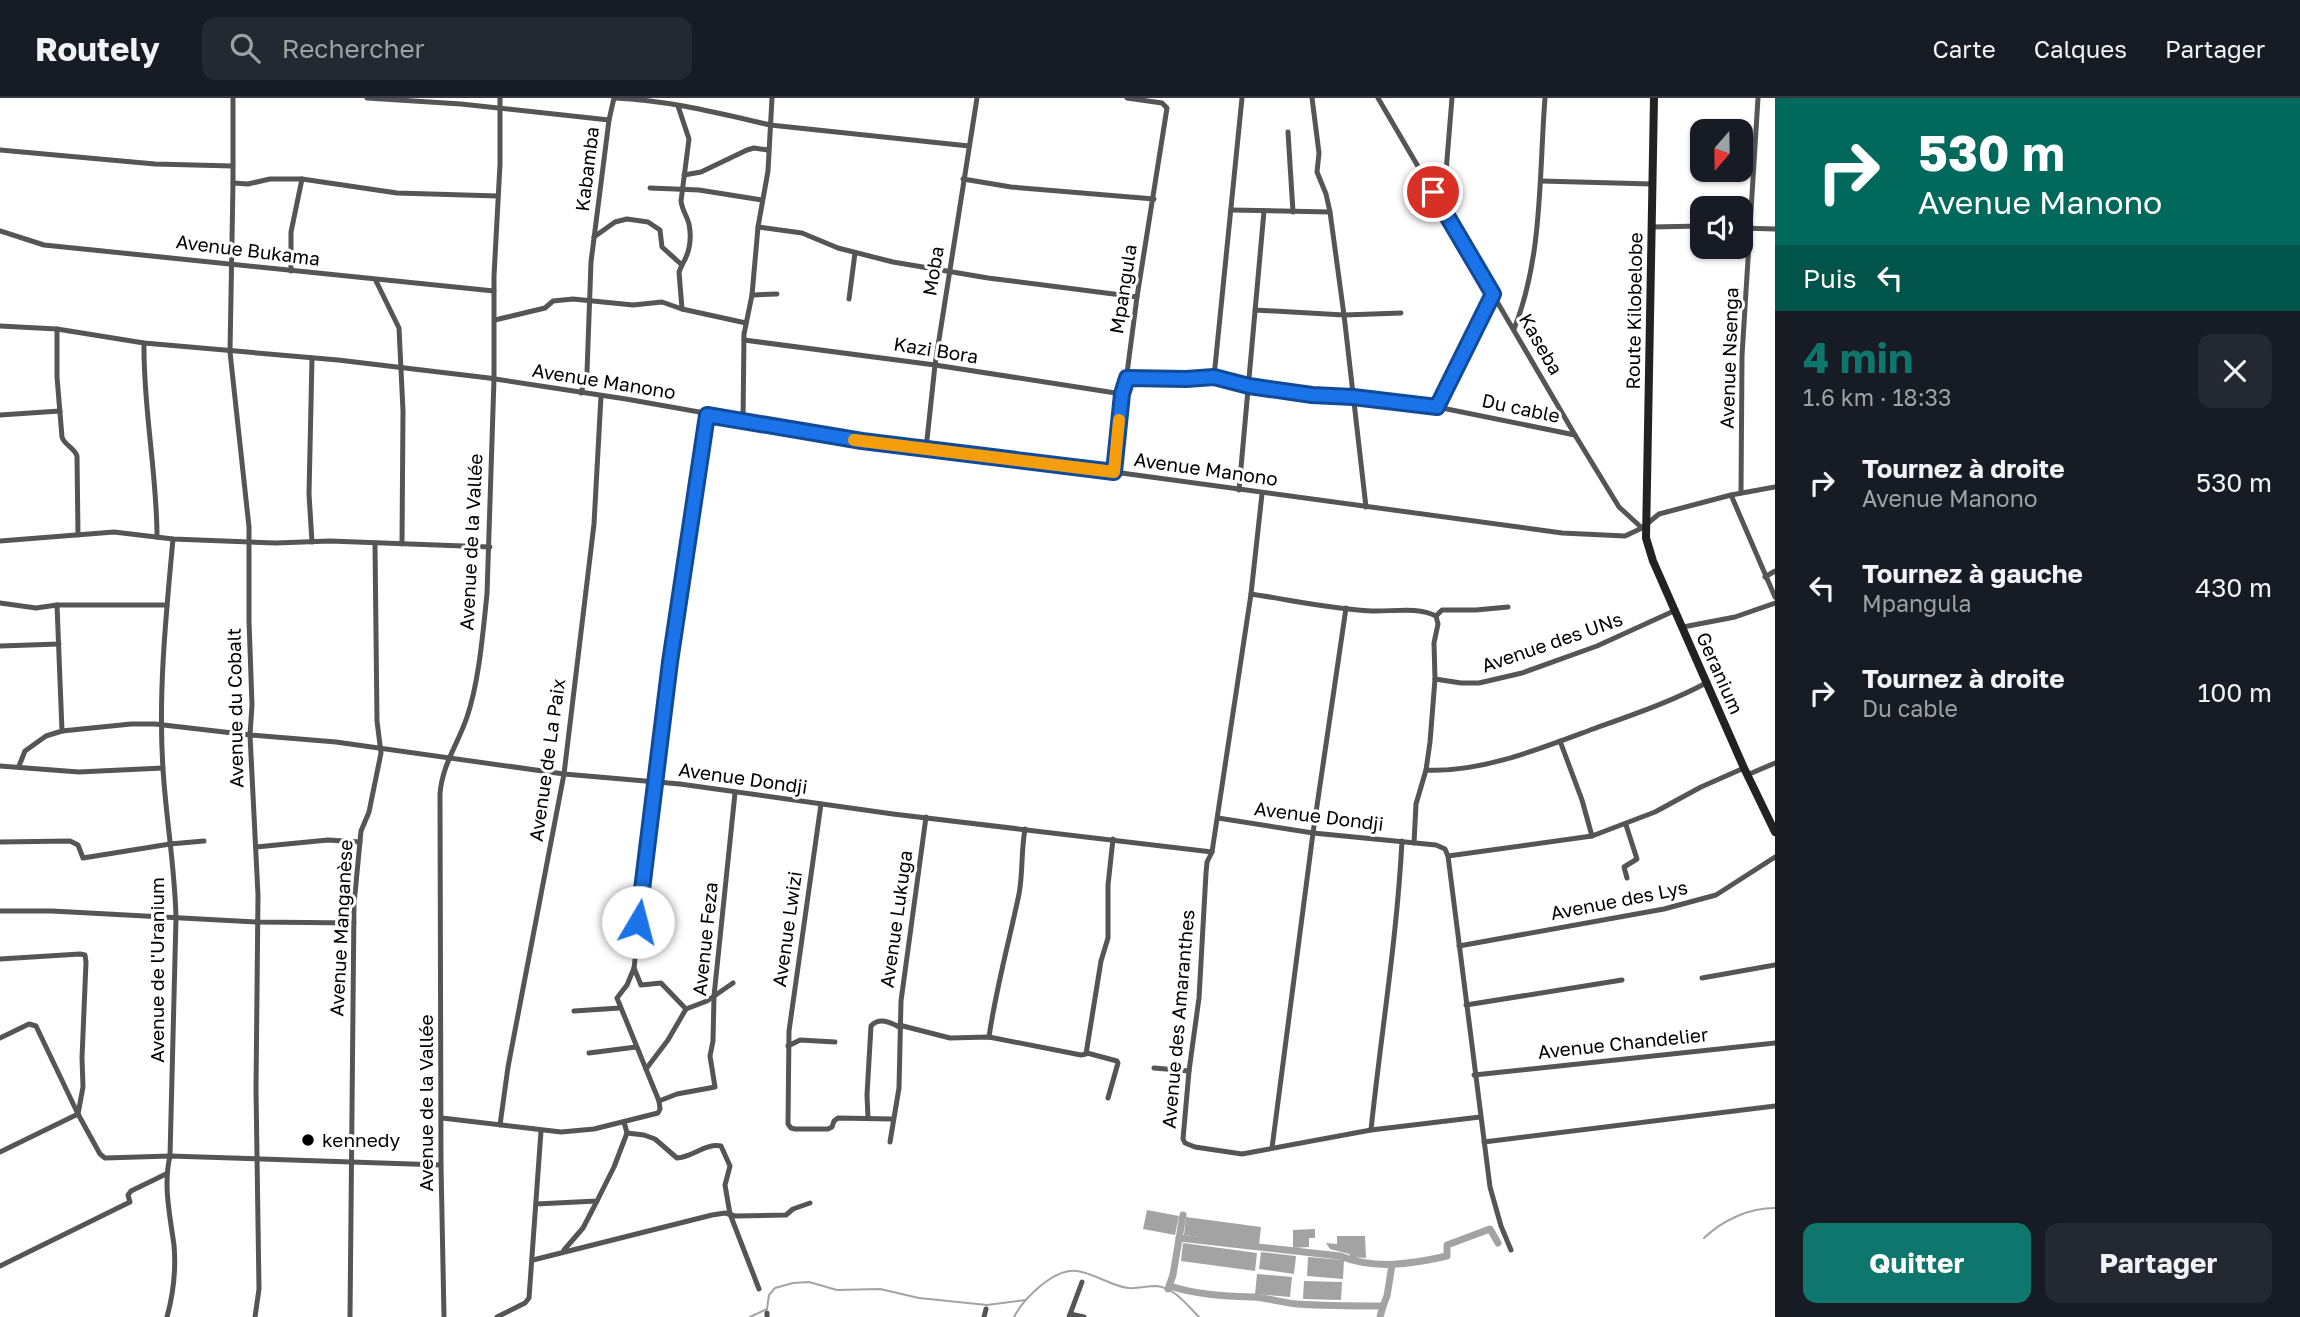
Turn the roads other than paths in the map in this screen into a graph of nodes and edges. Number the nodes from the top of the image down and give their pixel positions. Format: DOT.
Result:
graph roads {
  1 [pos="233,98"];
  2 [pos="367,98"];
  3 [pos="500,98"];
  4 [pos="614,98"];
  5 [pos="772,98"];
  6 [pos="977,98"];
  7 [pos="1127,98"];
  8 [pos="1242,98"];
  9 [pos="1312,98"];
  10 [pos="1378,98"];
  11 [pos="1452,98"];
  12 [pos="1545,98"];
  13 [pos="1654,98"];
  14 [pos="1758,98"];
  15 [pos="678,106"];
  16 [pos="499,109"];
  17 [pos="609,120"];
  18 [pos="770,125"];
  19 [pos="1288,132"];
  20 [pos="969,146"];
  21 [pos="0,150"];
  22 [pos="768,150"];
  23 [pos="233,166"];
  24 [pos="684,175"];
  25 [pos="302,179"];
  26 [pos="963,179"];
  27 [pos="1541,180"];
  28 [pos="233,183"];
  29 [pos="1652,184"];
  30 [pos="650,188"];
  31 [pos="683,190"];
  32 [pos="498,196"];
  33 [pos="1753,196"];
  34 [pos="1154,199"];
  35 [pos="762,200"];
  36 [pos="1443,209"];
  37 [pos="1231,210"];
  38 [pos="1264,211"];
  39 [pos="1293,212"];
  40 [pos="1330,212"];
  41 [pos="1690,226"];
  42 [pos="758,227"];
  43 [pos="1651,228"];
  44 [pos="1753,229"];
  45 [pos="1775,229"];
  46 [pos="0,231"];
  47 [pos="594,237"];
  48 [pos="855,253"];
  49 [pos="1749,259"];
  50 [pos="232,263"];
  51 [pos="682,265"];
  52 [pos="291,271"];
  53 [pos="949,272"];
  54 [pos="376,281"];
  55 [pos="494,291"];
  56 [pos="777,294"];
  57 [pos="1493,294"];
  58 [pos="752,295"];
  59 [pos="1137,296"];
  60 [pos="849,299"];
  61 [pos="589,300"];
  62 [pos="682,309"];
  63 [pos="1255,310"];
  64 [pos="1401,313"];
  65 [pos="1344,315"];
  66 [pos="495,320"];
  67 [pos="746,323"];
  68 [pos="0,326"];
  69 [pos="57,329"];
  70 [pos="1514,329"];
  71 [pos="744,340"];
  72 [pos="144,343"];
  73 [pos="230,352"];
  74 [pos="312,358"];
  75 [pos="935,365"];
  76 [pos="400,368"];
  77 [pos="1214,377"];
  78 [pos="1127,378"];
  79 [pos="494,379"];
  80 [pos="1249,386"];
  81 [pos="582,393"];
  82 [pos="1122,394"];
  83 [pos="601,396"];
  84 [pos="1353,397"];
  85 [pos="1437,407"];
  86 [pos="60,411"];
  87 [pos="0,415"];
  88 [pos="707,415"];
  89 [pos="743,421"];
  90 [pos="1575,435"];
  91 [pos="926,449"];
  92 [pos="1114,472"];
  93 [pos="1775,487"];
  94 [pos="1239,490"];
  95 [pos="1741,493"];
  96 [pos="1262,494"];
  97 [pos="1731,495"];
  98 [pos="1366,507"];
  99 [pos="1644,526"];
  100 [pos="78,535"];
  101 [pos="158,537"];
  102 [pos="173,539"];
  103 [pos="0,541"];
  104 [pos="248,542"];
  105 [pos="312,542"];
  106 [pos="375,544"];
  107 [pos="402,544"];
  108 [pos="490,547"];
  109 [pos="1775,571"];
  110 [pos="1765,577"];
  111 [pos="1251,594"];
  112 [pos="1775,597"];
  113 [pos="0,603"];
  114 [pos="1775,604"];
  115 [pos="57,605"];
  116 [pos="167,605"];
  117 [pos="1508,607"];
  118 [pos="1346,608"];
  119 [pos="1676,610"];
  120 [pos="1436,616"];
  121 [pos="1683,627"];
  122 [pos="59,644"];
  123 [pos="0,646"];
  124 [pos="1435,679"];
  125 [pos="1708,682"];
  126 [pos="163,725"];
  127 [pos="62,731"];
  128 [pos="250,735"];
  129 [pos="1560,741"];
  130 [pos="381,749"];
  131 [pos="449,758"];
  132 [pos="1775,763"];
  133 [pos="0,766"];
  134 [pos="19,766"];
  135 [pos="163,768"];
  136 [pos="1426,770"];
  137 [pos="1745,772"];
  138 [pos="564,774"];
  139 [pos="655,783"];
  140 [pos="735,793"];
  141 [pos="821,804"];
  142 [pos="926,817"];
  143 [pos="1219,818"];
  144 [pos="1626,825"];
  145 [pos="1026,829"];
  146 [pos="1775,832"];
  147 [pos="1312,833"];
  148 [pos="1592,836"];
  149 [pos="1113,839"];
  150 [pos="204,841"];
  151 [pos="1402,841"];
  152 [pos="0,842"];
  153 [pos="360,842"];
  154 [pos="1414,843"];
  155 [pos="170,844"];
  156 [pos="256,847"];
  157 [pos="1212,852"];
  158 [pos="1447,854"];
  159 [pos="1775,857"];
  160 [pos="1627,878"];
  161 [pos="0,911"];
  162 [pos="176,918"];
  163 [pos="258,922"];
  164 [pos="354,923"];
  165 [pos="1460,946"];
  166 [pos="0,960"];
  167 [pos="1775,965"];
  168 [pos="634,968"];
  169 [pos="1702,978"];
  170 [pos="1622,980"];
  171 [pos="733,984"];
  172 [pos="714,996"];
  173 [pos="1466,1005"];
  174 [pos="620,1008"];
  175 [pos="687,1009"];
  176 [pos="573,1011"];
  177 [pos="899,1026"];
  178 [pos="989,1037"];
  179 [pos="0,1038"];
  180 [pos="835,1042"];
  181 [pos="1775,1043"];
  182 [pos="789,1046"];
  183 [pos="636,1047"];
  184 [pos="589,1053"];
  185 [pos="1087,1053"];
  186 [pos="1154,1068"];
  187 [pos="646,1069"];
  188 [pos="1189,1072"];
  189 [pos="1474,1075"];
  190 [pos="1108,1098"];
  191 [pos="659,1101"];
  192 [pos="1775,1106"];
  193 [pos="78,1114"];
  194 [pos="1480,1117"];
  195 [pos="442,1118"];
  196 [pos="868,1118"];
  197 [pos="892,1119"];
  198 [pos="624,1122"];
  199 [pos="500,1125"];
  200 [pos="1371,1130"];
  201 [pos="541,1131"];
  202 [pos="627,1133"];
  203 [pos="890,1142"];
  204 [pos="1483,1142"];
  205 [pos="1272,1148"];
  206 [pos="0,1152"];
  207 [pos="170,1156"];
  208 [pos="258,1160"];
  209 [pos="350,1162"];
  210 [pos="441,1165"];
  211 [pos="166,1174"];
  212 [pos="597,1201"];
  213 [pos="810,1203"];
  214 [pos="536,1204"];
  215 [pos="730,1214"];
  216 [pos="1511,1250"];
  217 [pos="563,1252"];
  218 [pos="533,1260"];
  219 [pos="0,1266"];
  220 [pos="1082,1282"];
  221 [pos="759,1289"];
  222 [pos="986,1309"];
  223 [pos="1070,1315"];
  224 [pos="167,1317"];
  225 [pos="256,1317"];
  226 [pos="349,1317"];
  227 [pos="444,1317"];
  228 [pos="497,1317"];
  229 [pos="984,1317"];
  230 [pos="1084,1317"];
  1 -- 23 [label="street, Avenue du Cobalt"];
  2 -- 16 [label="street"];
  3 -- 16 [label="street, Avenue de la Vallée"];
  4 -- 15 [label="street, Kabamba"];
  4 -- 17 [label="street, Kabamba"];
  5 -- 18 [label="street"];
  6 -- 20 [label="street, Moba"];
  7 -- 34 [label="street, Mpangula"];
  8 -- 37 [label="street"];
  9 -- 40 [label="street"];
  10 -- 36 [label="street, Kaseba"];
  11 -- 36 [label="street"];
  12 -- 27 [label="street"];
  13 -- 29 [label="street, Route Kilobelobe"];
  14 -- 33 [label="street, Avenue Nsenga"];
  15 -- 18 [label="street, Kabamba"];
  15 -- 24 [label="street"];
  16 -- 17 [label="street"];
  16 -- 32 [label="street, Avenue de la Vallée"];
  17 -- 47 [label="street, Kabamba"];
  18 -- 20 [label="street, Kabamba"];
  18 -- 22 [label="street"];
  19 -- 39 [label="street"];
  20 -- 26 [label="street, Moba"];
  21 -- 23 [label="street"];
  22 -- 24 [label="street"];
  22 -- 35 [label="street"];
  23 -- 28 [label="street, Avenue du Cobalt"];
  24 -- 31 [label="street"];
  25 -- 28 [label="street"];
  25 -- 32 [label="street"];
  25 -- 52 [label="street"];
  26 -- 34 [label="street"];
  26 -- 53 [label="street, Moba"];
  27 -- 29 [label="street"];
  27 -- 70 [label="street"];
  28 -- 50 [label="street, Avenue du Cobalt"];
  29 -- 43 [label="street, Route Kilobelobe"];
  30 -- 31 [label="street"];
  31 -- 35 [label="street"];
  31 -- 51 [label="street"];
  32 -- 55 [label="street, Avenue de la Vallée"];
  34 -- 59 [label="street, Mpangula"];
  35 -- 42 [label="street"];
  36 -- 57 [label="street, Kaseba"];
  37 -- 38 [label="street"];
  37 -- 77 [label="street"];
  38 -- 39 [label="street"];
  38 -- 63 [label="street"];
  39 -- 40 [label="street"];
  40 -- 65 [label="street"];
  41 -- 43 [label="street"];
  42 -- 48 [label="street"];
  42 -- 58 [label="street"];
  43 -- 99 [label="street, Route Kilobelobe"];
  44 -- 45 [label="street"];
  46 -- 50 [label="street, Avenue Bukama"];
  47 -- 51 [label="street"];
  47 -- 61 [label="street, Kabamba"];
  48 -- 53 [label="street"];
  48 -- 60 [label="street"];
  49 -- 95 [label="street, Avenue Nsenga"];
  50 -- 52 [label="street, Avenue Bukama"];
  50 -- 73 [label="street, Avenue du Cobalt"];
  51 -- 62 [label="street"];
  52 -- 54 [label="street, Avenue Bukama"];
  53 -- 59 [label="street"];
  53 -- 75 [label="street, Moba"];
  54 -- 55 [label="street, Avenue Bukama"];
  54 -- 76 [label="street"];
  55 -- 66 [label="street, Avenue de la Vallée"];
  56 -- 58 [label="street"];
  57 -- 70 [label="street, Kaseba"];
  57 -- 85 [label="street"];
  58 -- 67 [label="street"];
  59 -- 78 [label="street, Mpangula"];
  61 -- 62 [label="street"];
  61 -- 66 [label="street"];
  61 -- 81 [label="street, Kabamba"];
  62 -- 67 [label="street"];
  63 -- 65 [label="street"];
  63 -- 80 [label="street"];
  64 -- 65 [label="street"];
  65 -- 84 [label="street"];
  66 -- 79 [label="street, Avenue de la Vallée"];
  67 -- 71 [label="street"];
  68 -- 69 [label="street, Avenue Manono"];
  69 -- 72 [label="street, Avenue Manono"];
  69 -- 86 [label="street"];
  70 -- 90 [label="street, Kaseba"];
  71 -- 75 [label="street, Kazi Bora"];
  71 -- 89 [label="street"];
  72 -- 73 [label="street, Avenue Manono"];
  72 -- 101 [label="street"];
  73 -- 74 [label="street, Avenue Manono"];
  73 -- 104 [label="street, Avenue du Cobalt"];
  74 -- 76 [label="street, Avenue Manono"];
  74 -- 105 [label="street"];
  75 -- 82 [label="street, Kazi Bora"];
  75 -- 91 [label="street, Moba"];
  76 -- 79 [label="street, Avenue Manono"];
  76 -- 107 [label="street"];
  77 -- 78 [label="street, Du cable"];
  77 -- 80 [label="street, Du cable"];
  78 -- 82 [label="street, Mpangula"];
  79 -- 81 [label="street, Avenue Manono"];
  79 -- 108 [label="street, Avenue de la Vallée"];
  80 -- 84 [label="street, Du cable"];
  80 -- 94 [label="street"];
  81 -- 83 [label="street, Avenue Manono"];
  82 -- 92 [label="street, Mpangula"];
  83 -- 88 [label="street, Avenue Manono"];
  83 -- 138 [label="street, Avenue de La Paix"];
  84 -- 85 [label="street, Du cable"];
  84 -- 98 [label="street"];
  85 -- 90 [label="street, Du cable"];
  86 -- 87 [label="street"];
  86 -- 100 [label="street"];
  88 -- 89 [label="street, Avenue Manono"];
  88 -- 139 [label="street"];
  89 -- 91 [label="street, Avenue Manono"];
  90 -- 99 [label="street, Kaseba"];
  91 -- 92 [label="street, Avenue Manono"];
  92 -- 94 [label="street, Avenue Manono"];
  93 -- 95 [label="street, Avenue Manono"];
  94 -- 96 [label="street, Avenue Manono"];
  95 -- 97 [label="street, Avenue Manono"];
  96 -- 98 [label="street, Avenue Manono"];
  96 -- 111 [label="street"];
  97 -- 99 [label="street, Avenue Manono"];
  97 -- 110 [label="street"];
  98 -- 99 [label="street, Avenue Manono"];
  99 -- 119 [label="street, Geranium"];
  100 -- 101 [label="street"];
  100 -- 103 [label="street"];
  101 -- 102 [label="street"];
  102 -- 104 [label="street"];
  102 -- 116 [label="street, Avenue de l'Uranium"];
  104 -- 105 [label="street"];
  104 -- 128 [label="street, Avenue du Cobalt"];
  105 -- 106 [label="street"];
  106 -- 107 [label="street"];
  106 -- 130 [label="street, Avenue Manganèse"];
  107 -- 108 [label="street"];
  108 -- 131 [label="street, Avenue de la Vallée"];
  109 -- 110 [label="street"];
  110 -- 112 [label="street"];
  111 -- 118 [label="street"];
  111 -- 143 [label="street"];
  113 -- 115 [label="street"];
  114 -- 121 [label="street"];
  115 -- 116 [label="street"];
  115 -- 122 [label="street"];
  116 -- 126 [label="street, Avenue de l'Uranium"];
  117 -- 120 [label="street"];
  118 -- 120 [label="street"];
  118 -- 147 [label="street"];
  119 -- 121 [label="street, Geranium"];
  119 -- 124 [label="street, Avenue des UNs"];
  120 -- 124 [label="street"];
  121 -- 125 [label="street, Geranium"];
  122 -- 123 [label="street"];
  122 -- 127 [label="street"];
  124 -- 136 [label="street"];
  125 -- 129 [label="street"];
  125 -- 137 [label="street, Geranium"];
  126 -- 127 [label="street, Avenue Dondji"];
  126 -- 128 [label="street, Avenue Dondji"];
  126 -- 135 [label="street, Avenue de l'Uranium"];
  127 -- 134 [label="street, Avenue Dondji"];
  128 -- 130 [label="street, Avenue Dondji"];
  128 -- 156 [label="street, Avenue du Cobalt"];
  129 -- 136 [label="street"];
  129 -- 148 [label="street"];
  130 -- 131 [label="street, Avenue Dondji"];
  130 -- 153 [label="street, Avenue Manganèse"];
  131 -- 138 [label="street, Avenue Dondji"];
  131 -- 195 [label="street, Avenue de la Vallée"];
  132 -- 137 [label="street"];
  133 -- 134 [label="street"];
  134 -- 135 [label="street"];
  135 -- 155 [label="street, Avenue de l'Uranium"];
  136 -- 154 [label="street"];
  137 -- 144 [label="street"];
  137 -- 146 [label="street, Geranium"];
  138 -- 139 [label="street, Avenue Dondji"];
  138 -- 199 [label="street, Avenue de La Paix"];
  139 -- 140 [label="street, Avenue Dondji"];
  139 -- 168 [label="street"];
  140 -- 141 [label="street, Avenue Dondji"];
  140 -- 172 [label="street, Avenue Feza"];
  141 -- 142 [label="street, Avenue Dondji"];
  141 -- 182 [label="street, Avenue Lwizi"];
  142 -- 145 [label="street, Avenue Dondji"];
  142 -- 177 [label="street, Avenue Lukuga"];
  143 -- 147 [label="street, Avenue Dondji"];
  143 -- 157 [label="street"];
  144 -- 148 [label="street"];
  144 -- 160 [label="street"];
  145 -- 149 [label="street, Avenue Dondji"];
  145 -- 178 [label="street"];
  147 -- 151 [label="street, Avenue Dondji"];
  147 -- 205 [label="street"];
  148 -- 158 [label="street"];
  149 -- 157 [label="street, Avenue Dondji"];
  149 -- 185 [label="street"];
  150 -- 155 [label="street"];
  151 -- 154 [label="street, Avenue Dondji"];
  151 -- 200 [label="street"];
  152 -- 155 [label="street"];
  153 -- 156 [label="street"];
  153 -- 164 [label="street, Avenue Manganèse"];
  154 -- 158 [label="street, Avenue Dondji"];
  155 -- 162 [label="street, Avenue de l'Uranium"];
  156 -- 163 [label="street, Avenue du Cobalt"];
  157 -- 188 [label="street, Avenue des Amaranthes"];
  158 -- 165 [label="street"];
  159 -- 165 [label="street, Avenue des Lys"];
  161 -- 162 [label="street"];
  162 -- 163 [label="street"];
  162 -- 207 [label="street, Avenue de l'Uranium"];
  163 -- 164 [label="street"];
  163 -- 208 [label="street, Avenue du Cobalt"];
  164 -- 209 [label="street, Avenue Manganèse"];
  165 -- 173 [label="street"];
  166 -- 193 [label="street"];
  167 -- 169 [label="street"];
  168 -- 174 [label="street"];
  168 -- 175 [label="street"];
  170 -- 173 [label="street"];
  171 -- 172 [label="street"];
  172 -- 175 [label="street"];
  172 -- 191 [label="street, Avenue Feza"];
  173 -- 189 [label="street"];
  174 -- 176 [label="street"];
  174 -- 183 [label="street"];
  175 -- 187 [label="street"];
  177 -- 178 [label="street"];
  177 -- 196 [label="street"];
  177 -- 197 [label="street, Avenue Lukuga"];
  178 -- 185 [label="street"];
  179 -- 193 [label="street"];
  180 -- 182 [label="street"];
  181 -- 189 [label="street, Avenue Chandelier"];
  182 -- 196 [label="street, Avenue Lwizi"];
  183 -- 184 [label="street"];
  183 -- 187 [label="street"];
  185 -- 190 [label="street"];
  186 -- 188 [label="street"];
  187 -- 191 [label="street"];
  188 -- 205 [label="street, Avenue des Amaranthes"];
  189 -- 194 [label="street"];
  191 -- 198 [label="street"];
  192 -- 204 [label="street"];
  193 -- 206 [label="street"];
  193 -- 207 [label="street"];
  194 -- 200 [label="street, Avenue des Amaranthes"];
  194 -- 204 [label="street"];
  195 -- 199 [label="street"];
  195 -- 210 [label="street, Avenue de la Vallée"];
  196 -- 197 [label="street"];
  197 -- 203 [label="street, Avenue Lukuga"];
  198 -- 201 [label="street"];
  198 -- 202 [label="street"];
  199 -- 201 [label="street"];
  200 -- 205 [label="street, Avenue des Amaranthes"];
  201 -- 214 [label="street"];
  202 -- 212 [label="street"];
  202 -- 215 [label="street"];
  204 -- 216 [label="street"];
  207 -- 208 [label="street"];
  207 -- 211 [label="street, Avenue de l'Uranium"];
  208 -- 209 [label="street"];
  208 -- 225 [label="street, Avenue du Cobalt"];
  209 -- 210 [label="street"];
  209 -- 226 [label="street, Avenue Manganèse"];
  210 -- 227 [label="street, Avenue de la Vallée"];
  211 -- 219 [label="street"];
  211 -- 224 [label="street, Avenue de l'Uranium"];
  212 -- 214 [label="street"];
  212 -- 217 [label="street"];
  213 -- 215 [label="street"];
  214 -- 218 [label="street"];
  215 -- 217 [label="street"];
  215 -- 221 [label="street"];
  217 -- 218 [label="street"];
  218 -- 228 [label="street"];
  220 -- 223 [label="street"];
  222 -- 229 [label="street"];
  223 -- 230 [label="street"];
}
